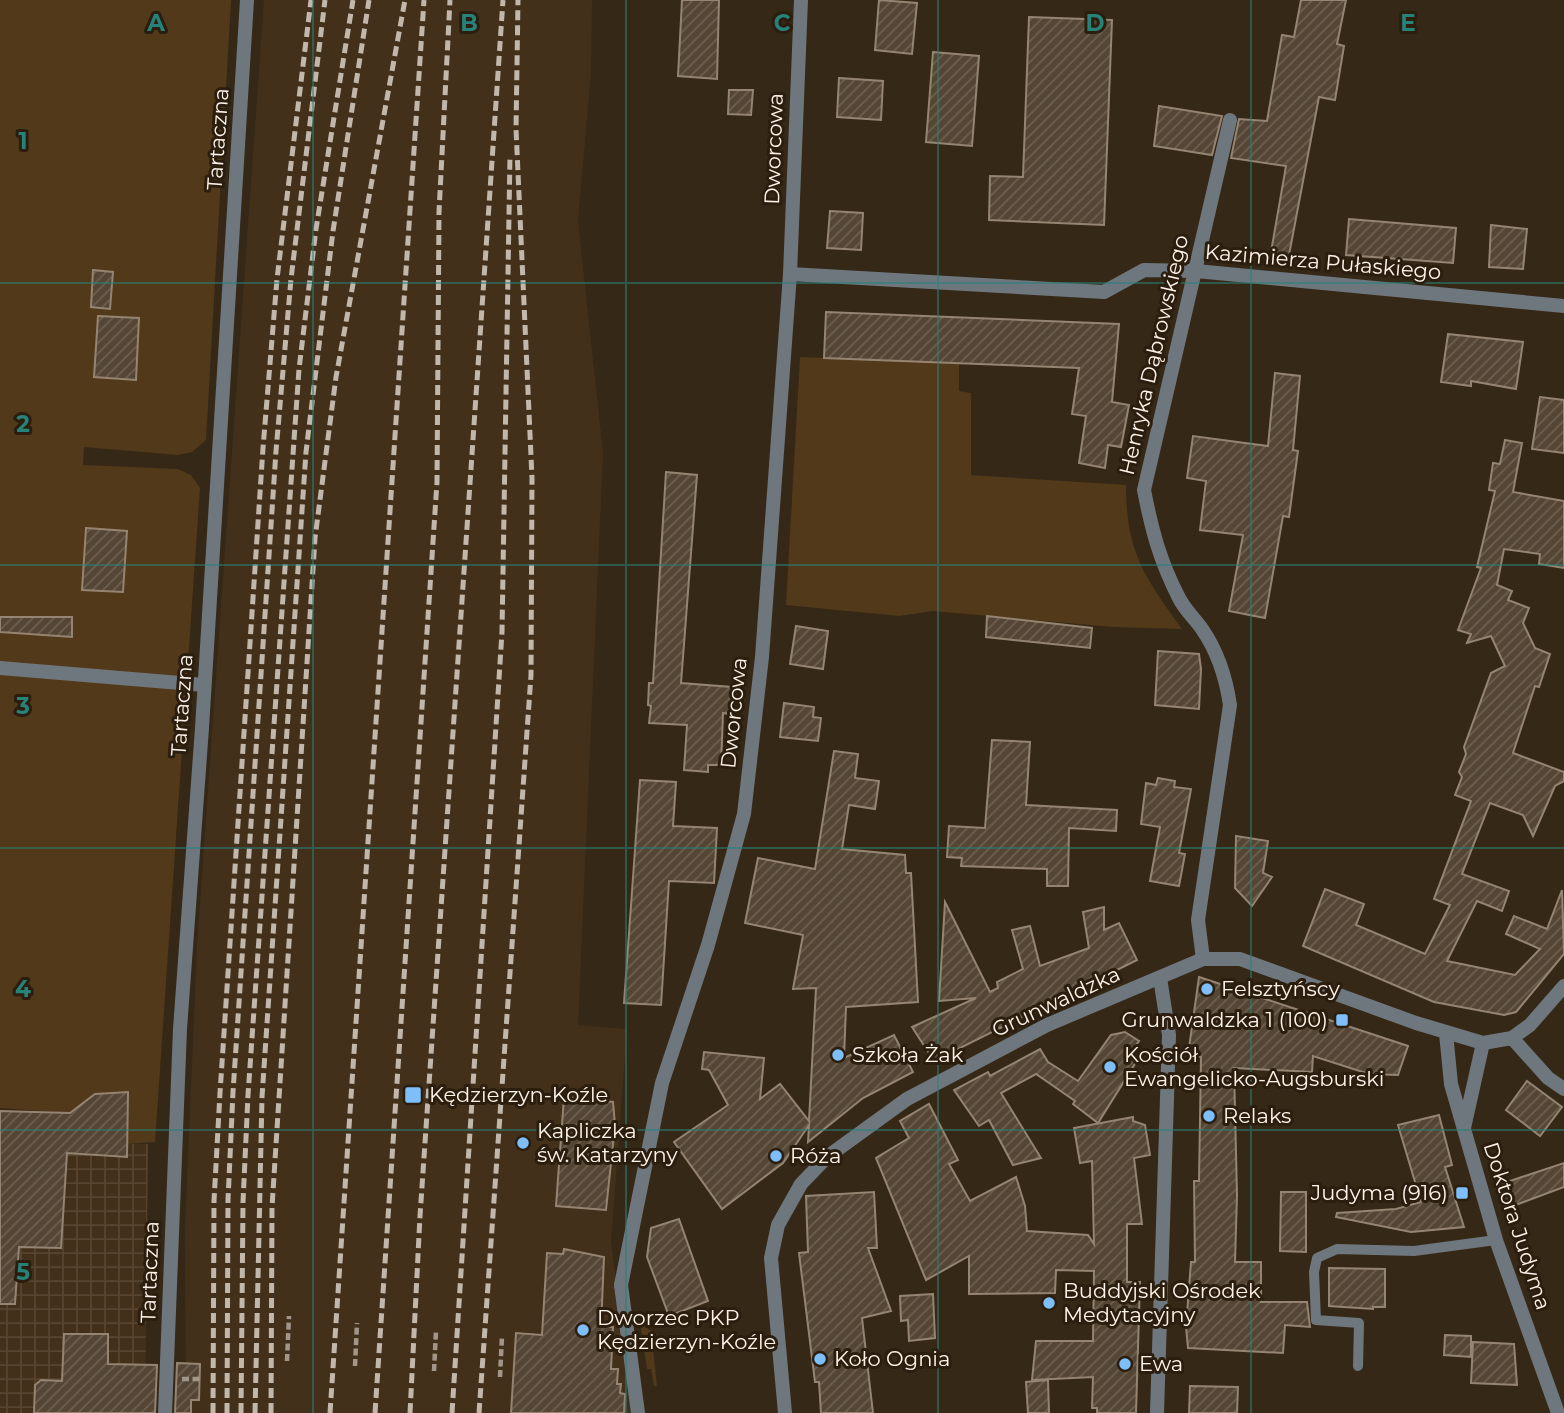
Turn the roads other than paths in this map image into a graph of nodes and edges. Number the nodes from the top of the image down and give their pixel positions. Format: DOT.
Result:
graph roads {
  1 [pos="247,0"];
  2 [pos="801,0"];
  3 [pos="1230,120"];
  4 [pos="1196,271"];
  5 [pos="790,274"];
  6 [pos="1564,306"];
  7 [pos="0,668"];
  8 [pos="204,685"];
  9 [pos="1203,959"];
  10 [pos="1160,978"];
  11 [pos="1564,986"];
  12 [pos="1446,1033"];
  13 [pos="1512,1038"];
  14 [pos="1483,1043"];
  15 [pos="1564,1089"];
  16 [pos="1464,1130"];
  17 [pos="1496,1241"];
  18 [pos="1357,1366"];
  19 [pos="165,1413"];
  20 [pos="638,1413"];
  21 [pos="785,1413"];
  22 [pos="1157,1413"];
  23 [pos="1558,1413"];
  1 -- 8 [label="street, Tartaczna"];
  2 -- 5 [label="street, Dworcowa"];
  3 -- 4 [label="street, Henryka Dąbrowskiego"];
  4 -- 5 [label="street, Kazimierza Pułaskiego"];
  4 -- 6 [label="street, Kazimierza Pułaskiego"];
  4 -- 9 [label="street, Henryka Dąbrowskiego"];
  5 -- 20 [label="street, Dworcowa"];
  7 -- 8 [label="street"];
  8 -- 19 [label="street, Tartaczna"];
  9 -- 10 [label="street, Grunwaldzka"];
  9 -- 12 [label="street, Grunwaldzka"];
  10 -- 21 [label="street, Grunwaldzka"];
  10 -- 22 [label="street"];
  11 -- 13 [label="street, Grunwaldzka"];
  12 -- 14 [label="street, Grunwaldzka"];
  12 -- 16 [label="street, Doktora Judyma"];
  13 -- 14 [label="street, Grunwaldzka"];
  13 -- 15 [label="street"];
  14 -- 16 [label="street, Doktora Judyma"];
  16 -- 17 [label="street, Doktora Judyma"];
  17 -- 18 [label="lane"];
  17 -- 23 [label="street, Doktora Judyma"];
}
